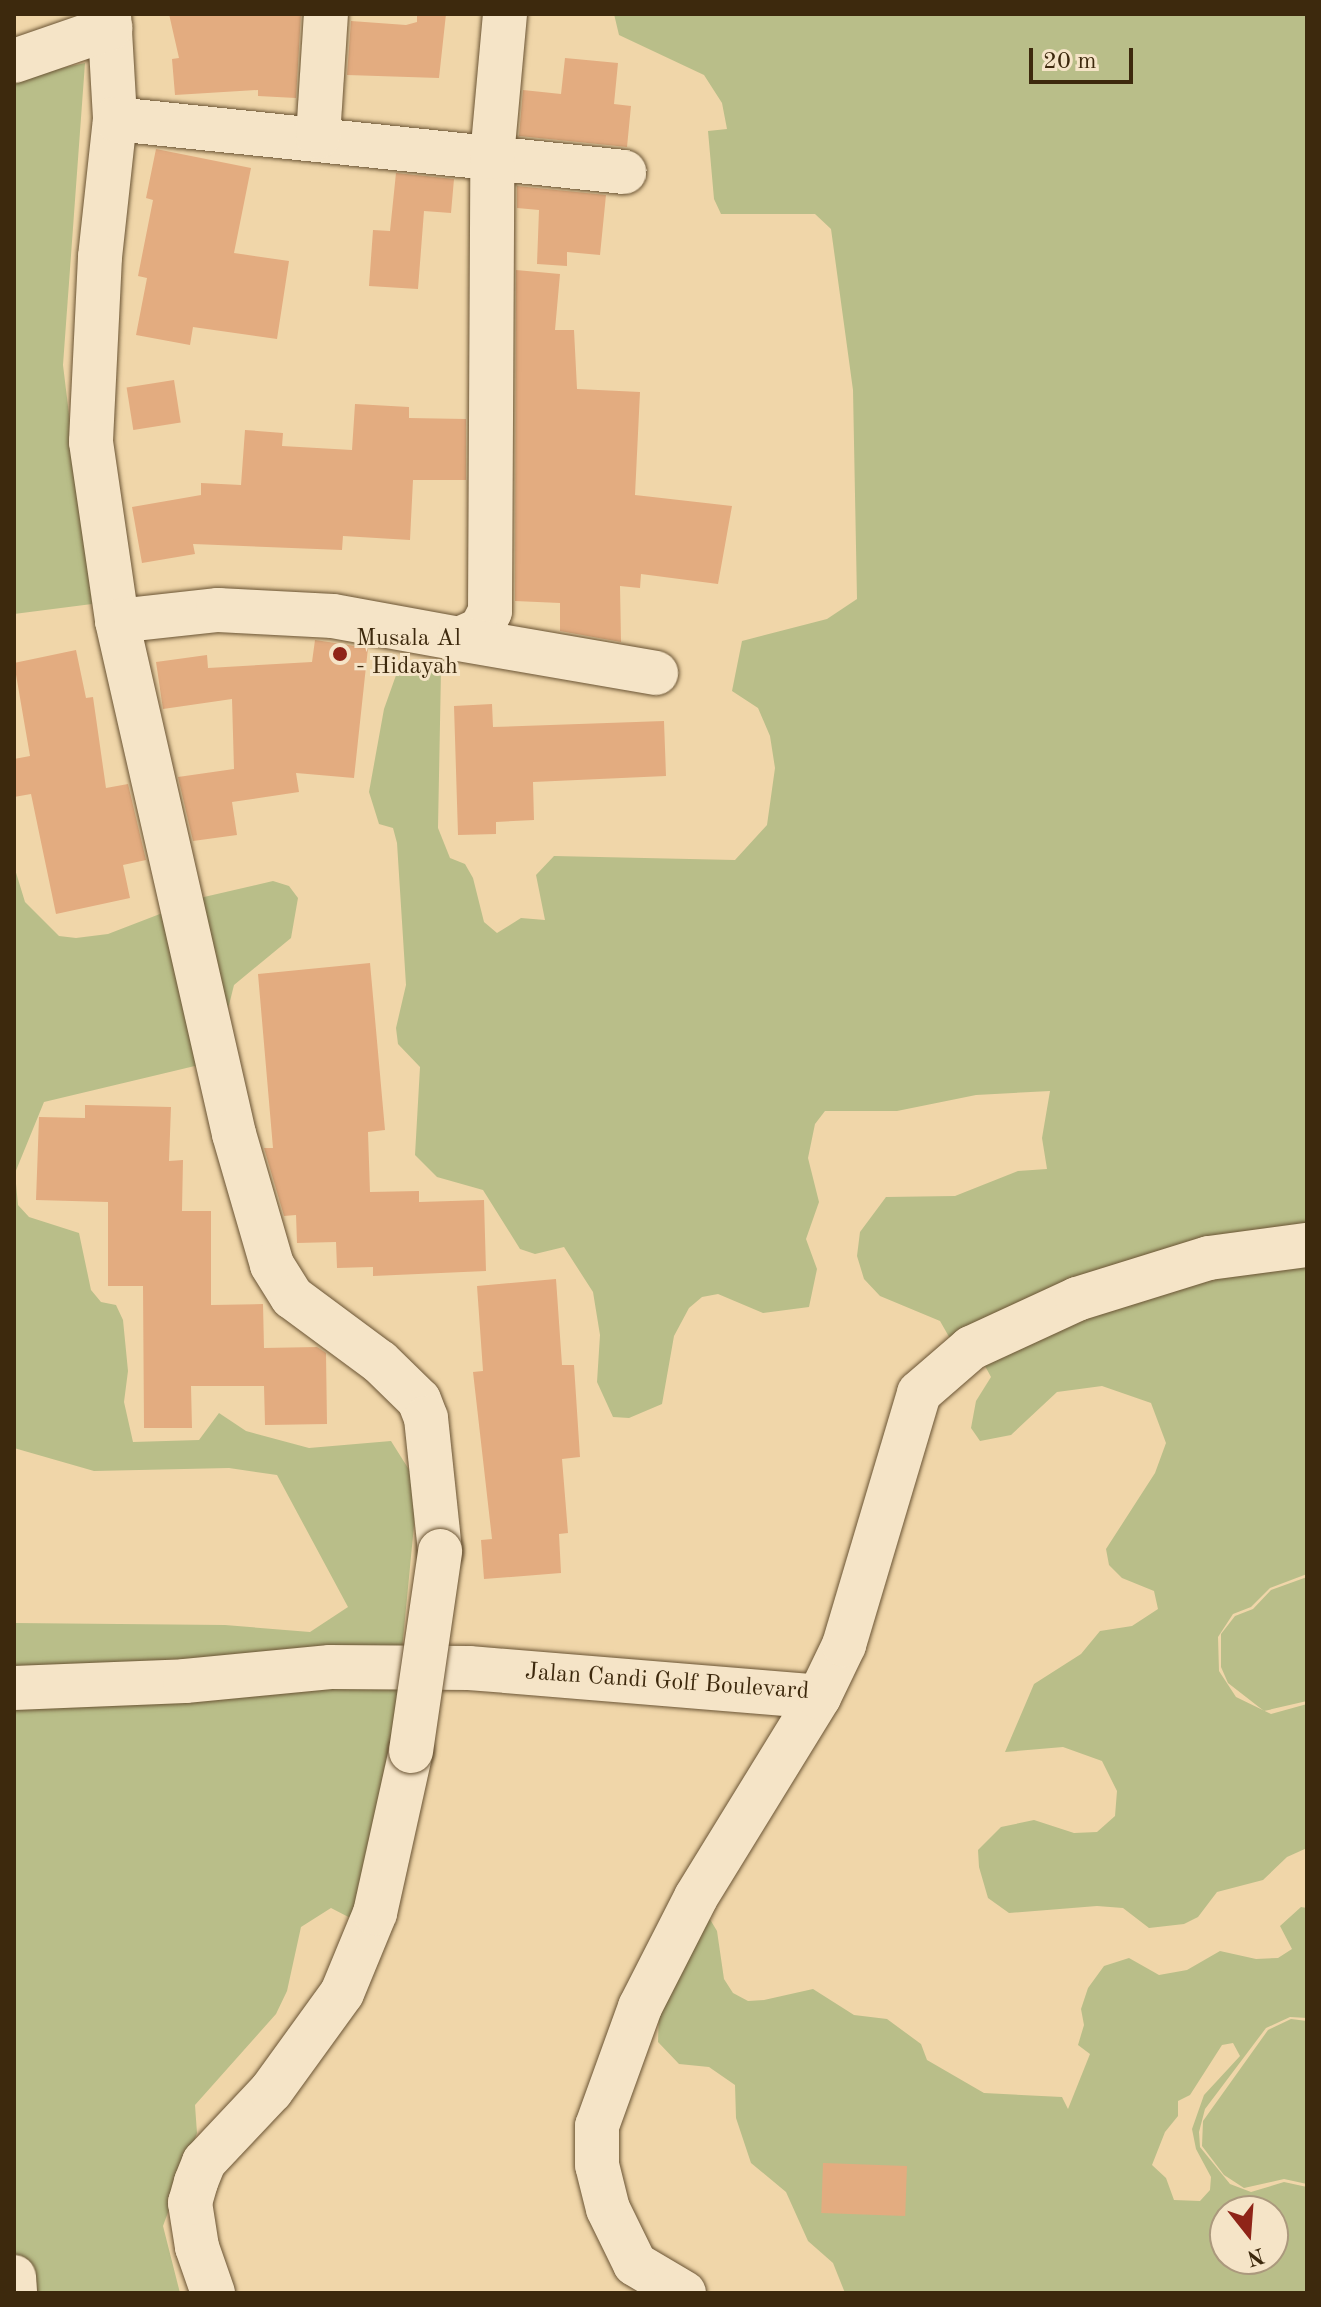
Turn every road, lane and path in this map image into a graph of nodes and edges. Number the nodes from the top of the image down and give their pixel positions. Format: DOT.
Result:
graph roads {
  1 [pos="326,14"];
  2 [pos="505,14"];
  3 [pos="109,21"];
  4 [pos="14,61"];
  5 [pos="115,119"];
  6 [pos="318,137"];
  7 [pos="492,157"];
  8 [pos="624,172"];
  9 [pos="117,621"];
  10 [pos="459,639"];
  11 [pos="656,673"];
  12 [pos="1307,1245"];
  13 [pos="14,1688"];
  14 [pos="819,1697"];
  15 [pos="14,2277"];
  16 [pos="15,2293"];
  17 [pos="213,2293"];
  18 [pos="684,2293"];
  1 -- 6 [label="street"];
  2 -- 7 [label="street"];
  3 -- 4 [label="street"];
  3 -- 5 [label="street"];
  5 -- 6 [label="street"];
  5 -- 9 [label="street"];
  6 -- 7 [label="street"];
  7 -- 8 [label="street"];
  7 -- 10 [label="street"];
  9 -- 10 [label="street"];
  9 -- 17 [label="street, bridge"];
  10 -- 11 [label="street"];
  12 -- 14 [label="street, Jalan Candi Golf Boulevard"];
  13 -- 14 [label="street, Jalan Candi Golf Boulevard"];
  14 -- 18 [label="street"];
  15 -- 16 [label="street"];
}
